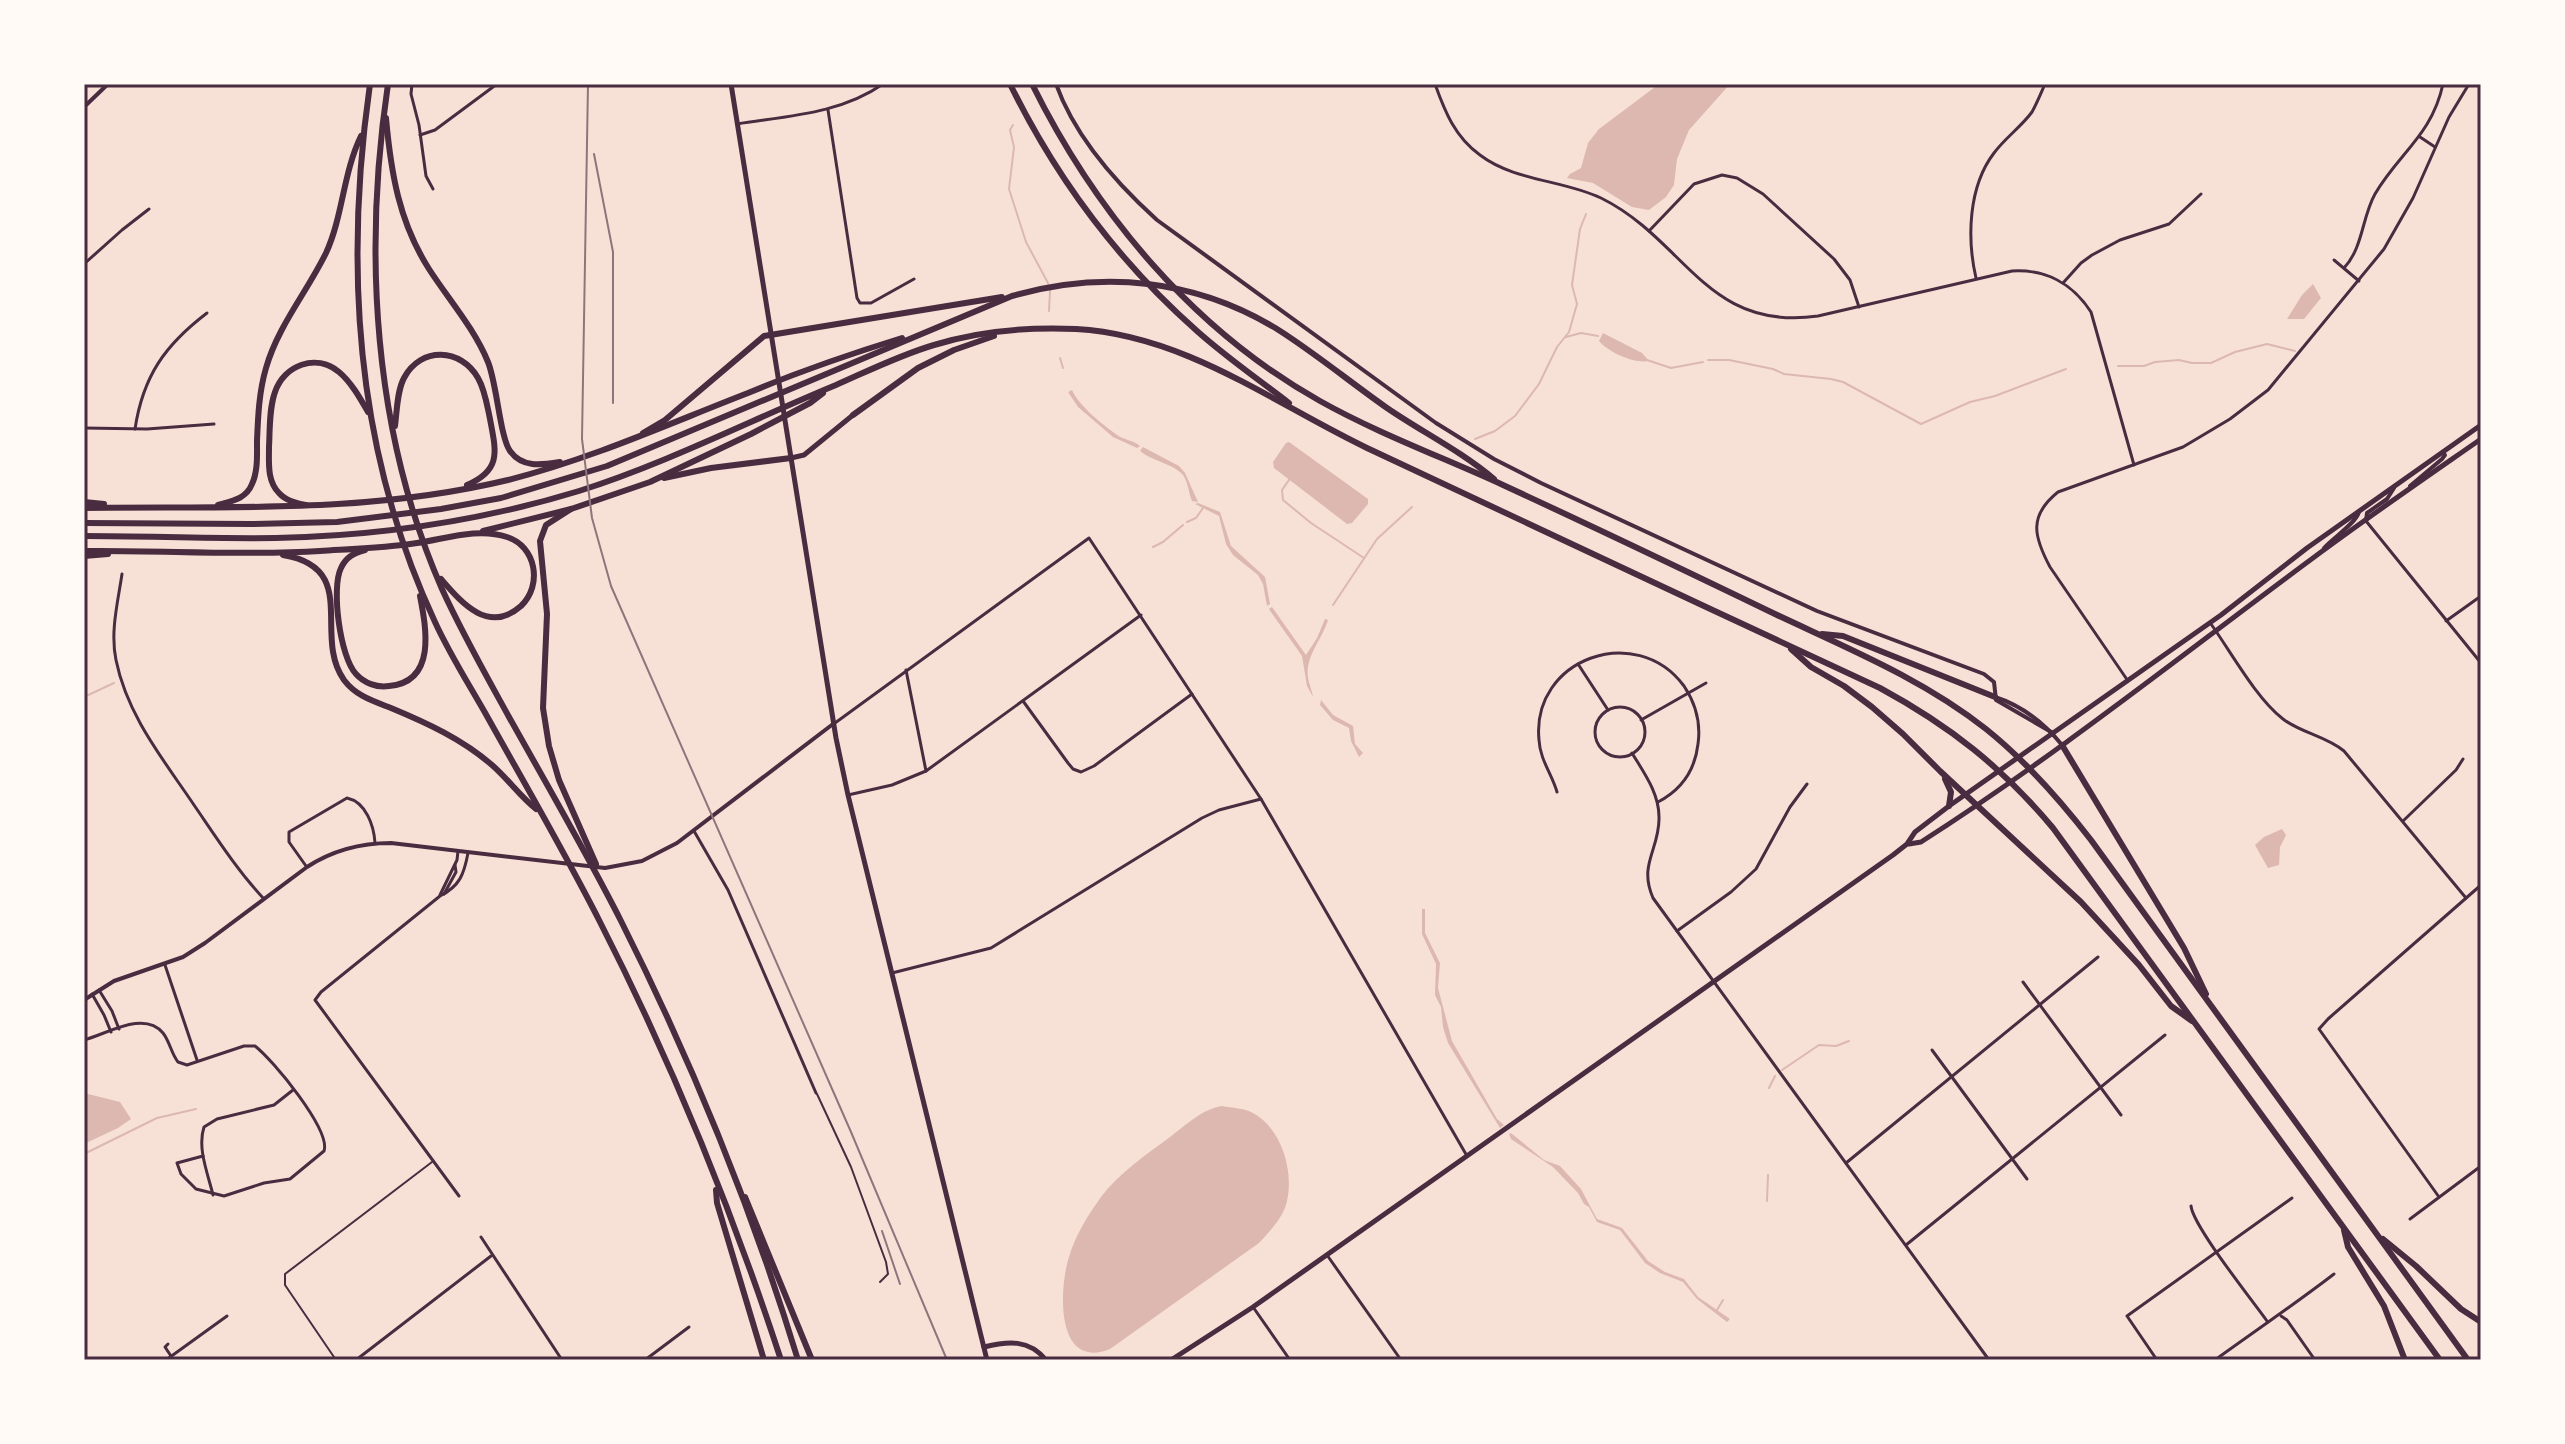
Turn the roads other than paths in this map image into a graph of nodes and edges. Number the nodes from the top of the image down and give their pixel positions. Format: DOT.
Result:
graph roads {
  1 [pos="108,84"];
  2 [pos="370,84"];
  3 [pos="388,84"];
  4 [pos="412,84"];
  5 [pos="497,84"];
  6 [pos="731,84"];
  7 [pos="883,84"];
  8 [pos="1008,84"];
  9 [pos="1032,84"];
  10 [pos="1056,84"];
  11 [pos="1435,84"];
  12 [pos="2045,84"];
  13 [pos="2443,84"];
  14 [pos="2469,84"];
  15 [pos="385,102"];
  16 [pos="84,107"];
  17 [pos="828,110"];
  18 [pos="737,124"];
  19 [pos="363,133"];
  20 [pos="420,135"];
  21 [pos="2420,137"];
  22 [pos="2435,147"];
  23 [pos="433,189"];
  24 [pos="2201,194"];
  25 [pos="149,209"];
  26 [pos="1649,231"];
  27 [pos="2334,260"];
  28 [pos="84,264"];
  29 [pos="2344,268"];
  30 [pos="1976,278"];
  31 [pos="914,279"];
  32 [pos="2359,281"];
  33 [pos="2063,283"];
  34 [pos="1012,296"];
  35 [pos="1859,307"];
  36 [pos="207,313"];
  37 [pos="940,325"];
  38 [pos="1005,332"];
  39 [pos="771,335"];
  40 [pos="832,386"];
  41 [pos="1296,409"];
  42 [pos="853,415"];
  43 [pos="370,417"];
  44 [pos="214,424"];
  45 [pos="2481,425"];
  46 [pos="84,428"];
  47 [pos="135,429"];
  48 [pos="394,431"];
  49 [pos="2481,439"];
  50 [pos="629,441"];
  51 [pos="2443,452"];
  52 [pos="791,458"];
  53 [pos="576,460"];
  54 [pos="2134,465"];
  55 [pos="650,482"];
  56 [pos="1500,484"];
  57 [pos="2395,485"];
  58 [pos="452,491"];
  59 [pos="2404,494"];
  60 [pos="84,505"];
  61 [pos="314,507"];
  62 [pos="209,508"];
  63 [pos="571,509"];
  64 [pos="2359,511"];
  65 [pos="2366,521"];
  66 [pos="84,523"];
  67 [pos="472,534"];
  68 [pos="84,536"];
  69 [pos="379,547"];
  70 [pos="270,553"];
  71 [pos="84,554"];
  72 [pos="2316,555"];
  73 [pos="436,573"];
  74 [pos="122,574"];
  75 [pos="418,584"];
  76 [pos="2481,596"];
  77 [pos="1141,615"];
  78 [pos="2446,621"];
  79 [pos="2210,623"];
  80 [pos="2216,632"];
  81 [pos="1816,633"];
  82 [pos="1786,644"];
  83 [pos="2481,663"];
  84 [pos="1578,664"];
  85 [pos="906,670"];
  86 [pos="2128,681"];
  87 [pos="1706,683"];
  88 [pos="1193,693"];
  89 [pos="1688,693"];
  90 [pos="1995,697"];
  91 [pos="1023,701"];
  92 [pos="1608,710"];
  93 [pos="1641,720"];
  94 [pos="833,724"];
  95 [pos="2053,733"];
  96 [pos="2062,745"];
  97 [pos="1632,753"];
  98 [pos="2463,759"];
  99 [pos="926,771"];
  100 [pos="1940,771"];
  101 [pos="1807,784"];
  102 [pos="1557,792"];
  103 [pos="848,795"];
  104 [pos="1966,795"];
  105 [pos="1261,799"];
  106 [pos="1658,802"];
  107 [pos="1949,806"];
  108 [pos="1977,806"];
  109 [pos="542,814"];
  110 [pos="2403,821"];
  111 [pos="694,831"];
  112 [pos="375,843"];
  113 [pos="1907,844"];
  114 [pos="458,851"];
  115 [pos="468,853"];
  116 [pos="307,867"];
  117 [pos="2481,885"];
  118 [pos="442,895"];
  119 [pos="2466,898"];
  120 [pos="264,899"];
  121 [pos="615,910"];
  122 [pos="1677,931"];
  123 [pos="2098,957"];
  124 [pos="165,965"];
  125 [pos="892,973"];
  126 [pos="1714,982"];
  127 [pos="2023,982"];
  128 [pos="99,989"];
  129 [pos="92,994"];
  130 [pos="84,1000"];
  131 [pos="2040,1004"];
  132 [pos="2215,1012"];
  133 [pos="2198,1026"];
  134 [pos="119,1029"];
  135 [pos="111,1032"];
  136 [pos="2165,1035"];
  137 [pos="84,1040"];
  138 [pos="1932,1050"];
  139 [pos="197,1061"];
  140 [pos="1952,1077"];
  141 [pos="2100,1086"];
  142 [pos="293,1090"];
  143 [pos="816,1093"];
  144 [pos="2121,1115"];
  145 [pos="203,1156"];
  146 [pos="1467,1156"];
  147 [pos="2011,1159"];
  148 [pos="433,1161"];
  149 [pos="730,1163"];
  150 [pos="1846,1163"];
  151 [pos="2481,1166"];
  152 [pos="714,1179"];
  153 [pos="2027,1179"];
  154 [pos="213,1195"];
  155 [pos="459,1196"];
  156 [pos="2439,1197"];
  157 [pos="2292,1198"];
  158 [pos="2191,1206"];
  159 [pos="2410,1219"];
  160 [pos="2343,1226"];
  161 [pos="2373,1230"];
  162 [pos="481,1237"];
  163 [pos="1906,1245"];
  164 [pos="2218,1251"];
  165 [pos="1327,1255"];
  166 [pos="491,1256"];
  167 [pos="2334,1274"];
  168 [pos="880,1282"];
  169 [pos="1253,1307"];
  170 [pos="227,1316"];
  171 [pos="2280,1316"];
  172 [pos="2478,1319"];
  173 [pos="2267,1321"];
  174 [pos="689,1327"];
  175 [pos="168,1344"];
  176 [pos="984,1347"];
  177 [pos="171,1356"];
  178 [pos="1174,1359"];
  179 [pos="166,1360"];
  180 [pos="336,1360"];
  181 [pos="356,1360"];
  182 [pos="562,1360"];
  183 [pos="645,1360"];
  184 [pos="764,1360"];
  185 [pos="781,1360"];
  186 [pos="798,1360"];
  187 [pos="812,1360"];
  188 [pos="987,1360"];
  189 [pos="1046,1360"];
  190 [pos="1290,1360"];
  191 [pos="1401,1360"];
  192 [pos="1989,1360"];
  193 [pos="2157,1360"];
  194 [pos="2215,1360"];
  195 [pos="2315,1360"];
  196 [pos="2405,1360"];
  197 [pos="2440,1360"];
  198 [pos="2468,1360"];
  1 -- 16 [label="street"];
  2 -- 19 [label="highway"];
  3 -- 15 [label="highway"];
  4 -- 20 [label="street"];
  5 -- 20 [label="street"];
  6 -- 18 [label="main road"];
  7 -- 17 [label="street"];
  8 -- 41 [label="highway"];
  9 -- 56 [label="highway"];
  10 -- 90 [label="street"];
  11 -- 26 [label="street"];
  12 -- 30 [label="street"];
  13 -- 21 [label="street"];
  14 -- 22 [label="street"];
  15 -- 48 [label="highway"];
  15 -- 53 [label="highway"];
  17 -- 18 [label="street"];
  17 -- 31 [label="street"];
  18 -- 39 [label="main road"];
  19 -- 43 [label="highway"];
  19 -- 62 [label="highway"];
  20 -- 23 [label="street"];
  21 -- 22 [label="street"];
  21 -- 29 [label="street"];
  22 -- 32 [label="street"];
  24 -- 33 [label="street"];
  25 -- 28 [label="street"];
  26 -- 35 [label="street"];
  26 -- 35 [label="street"];
  27 -- 29 [label="street"];
  29 -- 32 [label="street"];
  30 -- 33 [label="street"];
  30 -- 35 [label="street"];
  32 -- 54 [label="street"];
  33 -- 54 [label="street"];
  34 -- 37 [label="highway"];
  34 -- 39 [label="highway"];
  34 -- 56 [label="highway"];
  36 -- 47 [label="street"];
  37 -- 50 [label="highway"];
  37 -- 66 [label="highway"];
  38 -- 40 [label="highway"];
  38 -- 41 [label="highway"];
  38 -- 42 [label="highway"];
  39 -- 50 [label="highway"];
  39 -- 52 [label="main road"];
  40 -- 55 [label="highway"];
  40 -- 68 [label="highway"];
  41 -- 82 [label="highway"];
  42 -- 52 [label="main road"];
  43 -- 61 [label="highway"];
  43 -- 75 [label="highway"];
  44 -- 47 [label="street"];
  45 -- 51 [label="main road"];
  46 -- 47 [label="street"];
  48 -- 58 [label="highway"];
  48 -- 73 [label="highway"];
  49 -- 59 [label="main road"];
  50 -- 53 [label="highway"];
  51 -- 57 [label="main road"];
  51 -- 59 [label="street"];
  52 -- 55 [label="highway"];
  52 -- 94 [label="main road"];
  53 -- 58 [label="highway"];
  54 -- 86 [label="street"];
  55 -- 63 [label="highway"];
  56 -- 81 [label="highway"];
  57 -- 64 [label="main road"];
  57 -- 65 [label="street"];
  58 -- 61 [label="highway"];
  59 -- 65 [label="main road"];
  60 -- 62 [label="highway"];
  61 -- 62 [label="highway"];
  63 -- 67 [label="highway"];
  63 -- 121 [label="highway"];
  64 -- 72 [label="street"];
  64 -- 79 [label="main road"];
  65 -- 72 [label="main road"];
  65 -- 78 [label="street"];
  67 -- 69 [label="highway"];
  67 -- 73 [label="highway"];
  69 -- 70 [label="highway"];
  69 -- 75 [label="highway"];
  70 -- 71 [label="highway"];
  70 -- 109 [label="highway"];
  72 -- 80 [label="main road"];
  73 -- 121 [label="highway"];
  74 -- 120 [label="street"];
  75 -- 109 [label="highway"];
  76 -- 78 [label="street"];
  77 -- 85 [label="street"];
  77 -- 88 [label="street"];
  77 -- 91 [label="street"];
  78 -- 83 [label="street"];
  79 -- 80 [label="street"];
  79 -- 86 [label="main road"];
  80 -- 96 [label="main road"];
  80 -- 110 [label="street"];
  81 -- 90 [label="highway"];
  81 -- 132 [label="highway"];
  82 -- 100 [label="highway"];
  82 -- 133 [label="highway"];
  84 -- 89 [label="street"];
  84 -- 92 [label="street"];
  84 -- 102 [label="street"];
  85 -- 94 [label="street"];
  85 -- 99 [label="street"];
  86 -- 95 [label="main road"];
  87 -- 89 [label="street"];
  88 -- 91 [label="street"];
  88 -- 105 [label="street"];
  89 -- 93 [label="street"];
  89 -- 106 [label="street"];
  90 -- 95 [label="street"];
  91 -- 99 [label="street"];
  92 -- 93 [label="street"];
  92 -- 97 [label="street"];
  93 -- 97 [label="street"];
  94 -- 103 [label="main road"];
  94 -- 111 [label="street"];
  95 -- 96 [label="street"];
  95 -- 104 [label="main road"];
  96 -- 108 [label="main road"];
  96 -- 132 [label="highway"];
  97 -- 106 [label="street"];
  98 -- 110 [label="street"];
  99 -- 103 [label="street"];
  100 -- 104 [label="highway"];
  100 -- 107 [label="highway"];
  101 -- 122 [label="street"];
  103 -- 125 [label="main road"];
  104 -- 107 [label="main road"];
  104 -- 108 [label="highway"];
  105 -- 125 [label="street"];
  105 -- 146 [label="street"];
  106 -- 122 [label="street"];
  107 -- 113 [label="main road"];
  108 -- 113 [label="main road"];
  108 -- 133 [label="highway"];
  109 -- 152 [label="highway"];
  110 -- 119 [label="street"];
  111 -- 115 [label="street"];
  111 -- 143 [label="street"];
  112 -- 114 [label="street"];
  112 -- 116 [label="street"];
  112 -- 116 [label="street"];
  113 -- 126 [label="main road"];
  114 -- 115 [label="street"];
  114 -- 118 [label="street"];
  115 -- 118 [label="street"];
  116 -- 120 [label="street"];
  117 -- 119 [label="street"];
  118 -- 148 [label="street"];
  119 -- 156 [label="street"];
  120 -- 124 [label="street"];
  121 -- 149 [label="highway"];
  122 -- 126 [label="street"];
  123 -- 131 [label="street"];
  124 -- 128 [label="street"];
  124 -- 139 [label="street"];
  125 -- 176 [label="main road"];
  126 -- 146 [label="main road"];
  126 -- 150 [label="street"];
  127 -- 131 [label="street"];
  128 -- 129 [label="street"];
  128 -- 134 [label="street"];
  129 -- 130 [label="street"];
  129 -- 135 [label="street"];
  131 -- 140 [label="street"];
  131 -- 141 [label="street"];
  132 -- 161 [label="highway"];
  133 -- 160 [label="highway"];
  134 -- 135 [label="street"];
  134 -- 139 [label="street"];
  135 -- 137 [label="street"];
  136 -- 141 [label="street"];
  138 -- 140 [label="street"];
  139 -- 142 [label="street"];
  140 -- 147 [label="street"];
  140 -- 150 [label="street"];
  141 -- 144 [label="street"];
  141 -- 147 [label="street"];
  142 -- 145 [label="street"];
  142 -- 154 [label="street"];
  143 -- 168 [label="lane"];
  145 -- 154 [label="street"];
  145 -- 154 [label="street"];
  146 -- 165 [label="main road"];
  147 -- 153 [label="street"];
  147 -- 163 [label="street"];
  148 -- 155 [label="street"];
  148 -- 180 [label="lane"];
  149 -- 186 [label="highway"];
  149 -- 187 [label="highway"];
  150 -- 163 [label="street"];
  151 -- 156 [label="street"];
  152 -- 184 [label="highway"];
  152 -- 185 [label="highway"];
  156 -- 159 [label="street"];
  157 -- 164 [label="street"];
  158 -- 164 [label="street"];
  160 -- 196 [label="highway"];
  160 -- 197 [label="highway"];
  161 -- 172 [label="highway"];
  161 -- 198 [label="highway"];
  162 -- 166 [label="street"];
  163 -- 192 [label="street"];
  164 -- 173 [label="street"];
  164 -- 193 [label="street"];
  165 -- 169 [label="main road"];
  165 -- 191 [label="street"];
  166 -- 181 [label="street"];
  166 -- 182 [label="street"];
  167 -- 171 [label="street"];
  169 -- 178 [label="main road"];
  169 -- 190 [label="street"];
  170 -- 177 [label="street"];
  171 -- 173 [label="street"];
  171 -- 195 [label="street"];
  173 -- 194 [label="street"];
  174 -- 183 [label="street"];
  175 -- 177 [label="street"];
  176 -- 188 [label="main road"];
  176 -- 189 [label="main road"];
  177 -- 179 [label="street"];
}
